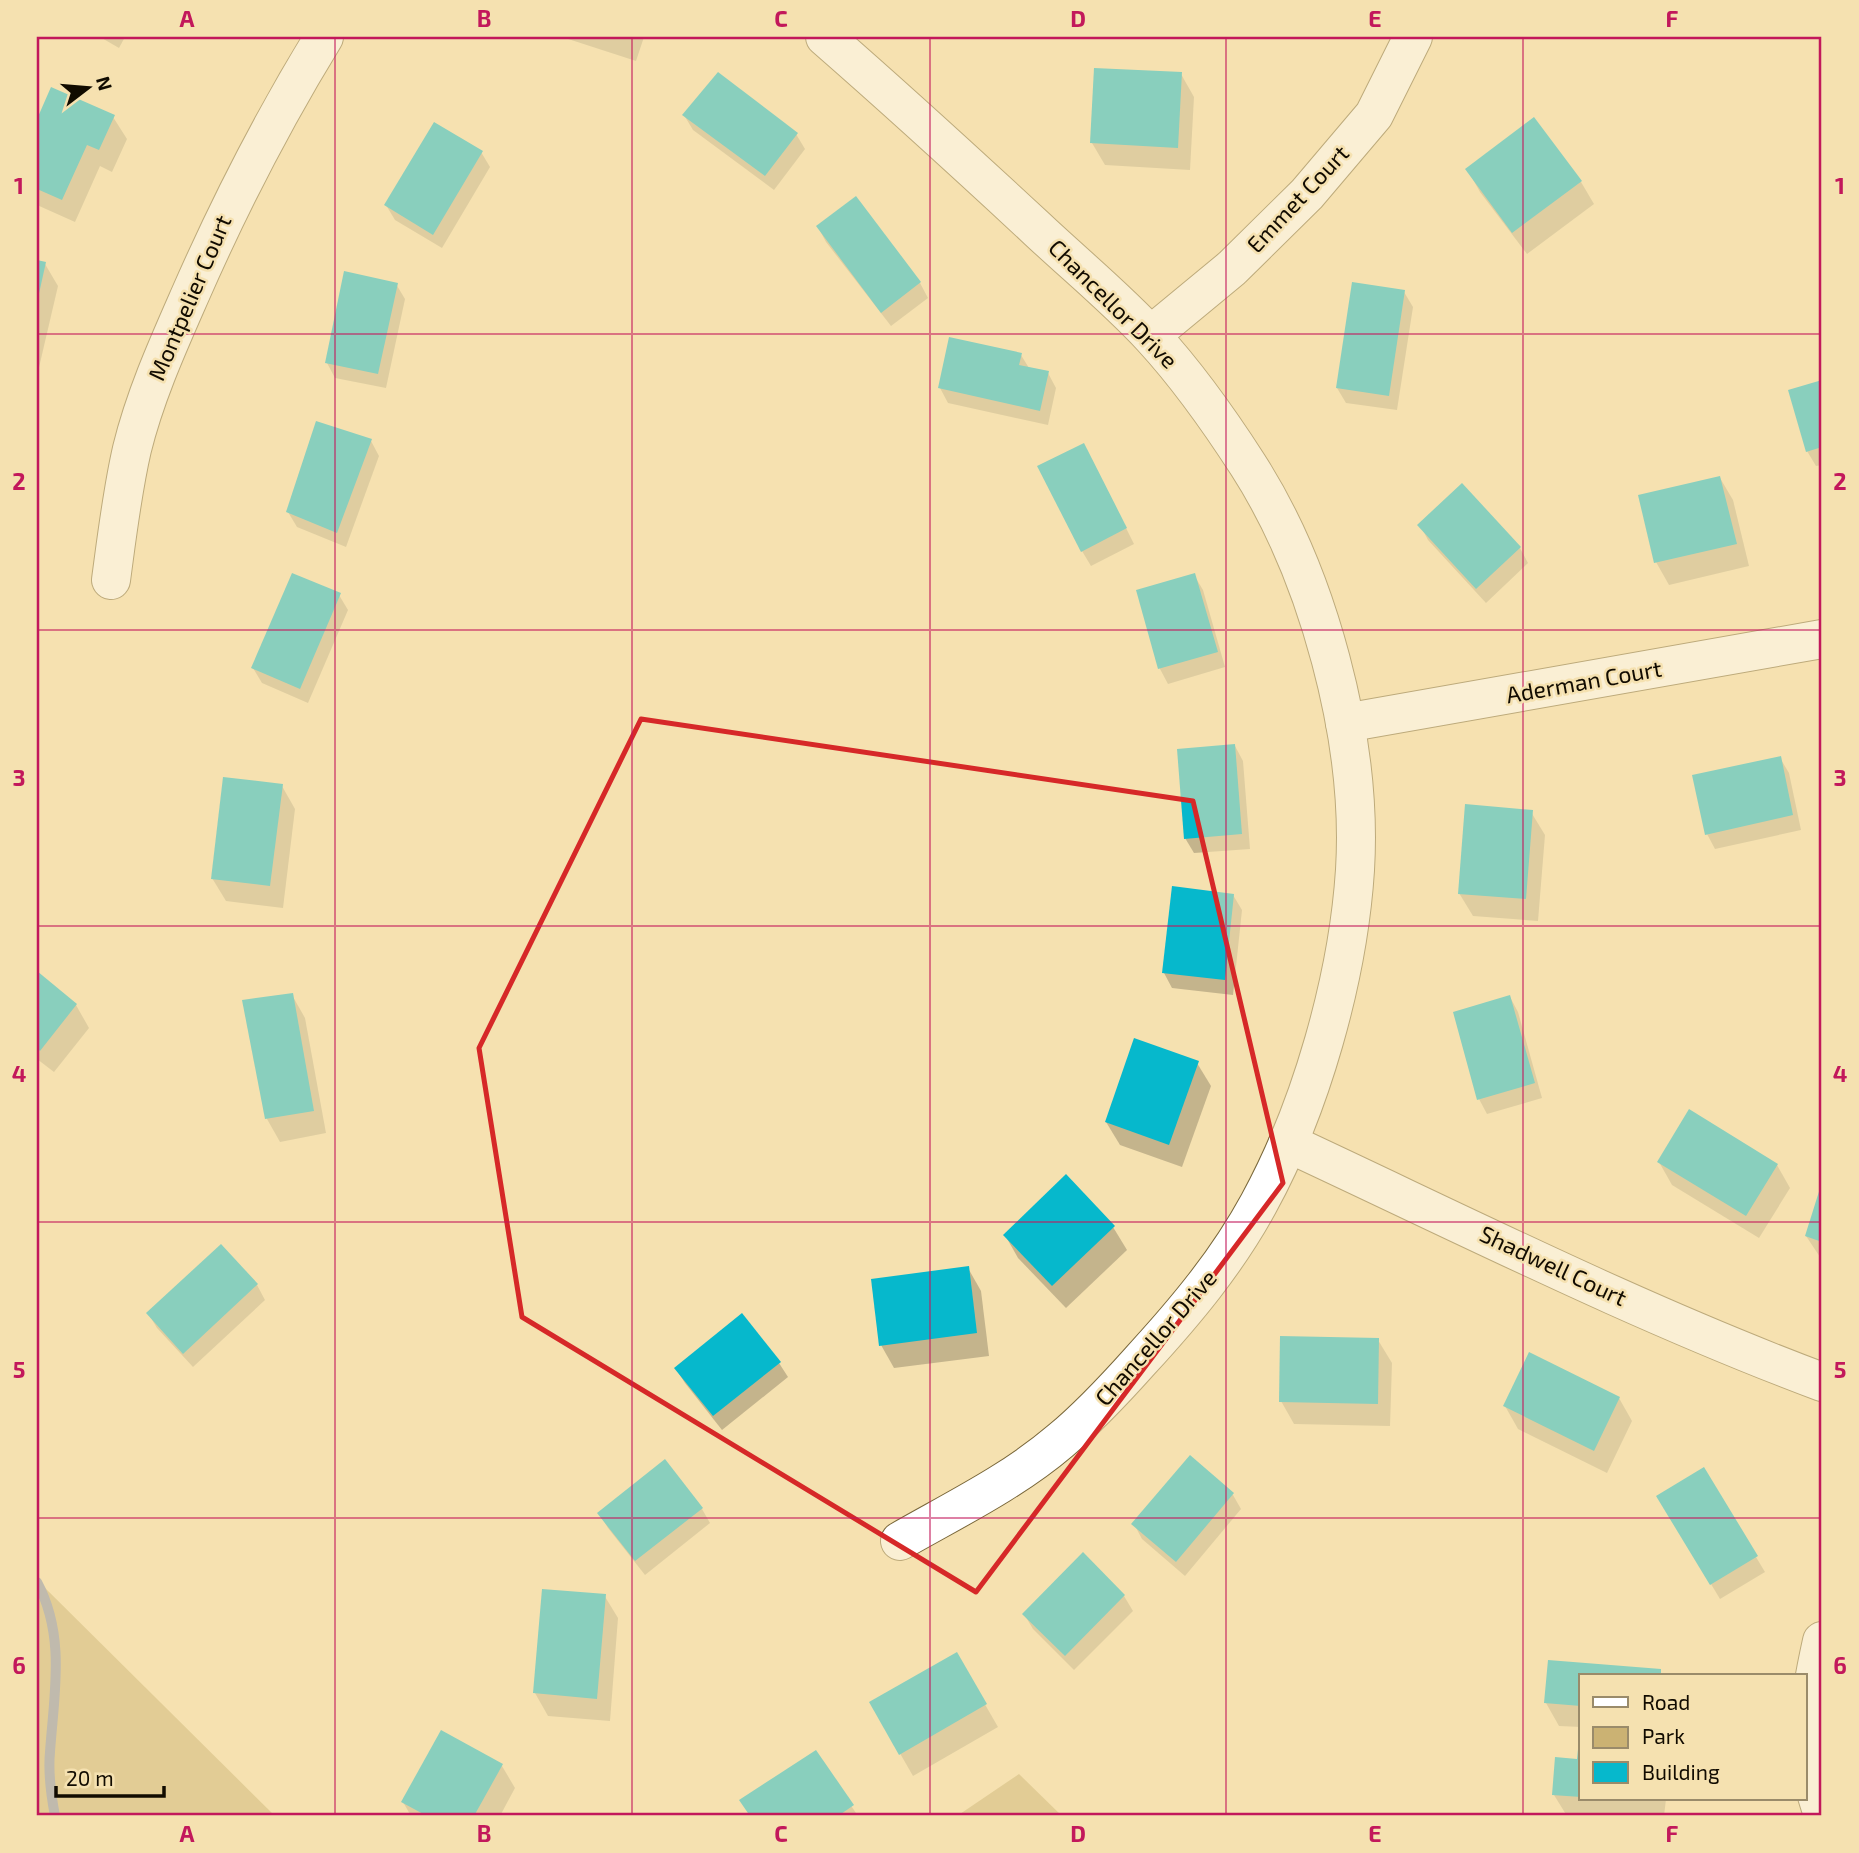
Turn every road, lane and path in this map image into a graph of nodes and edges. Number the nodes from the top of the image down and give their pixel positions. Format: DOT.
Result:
graph roads {
  1 [pos="324,37"];
  2 [pos="825,37"];
  3 [pos="1413,37"];
  4 [pos="1151,335"];
  5 [pos="111,580"];
  6 [pos="1822,639"];
  7 [pos="1345,723"];
  8 [pos="1288,1143"];
  9 [pos="1822,1382"];
  10 [pos="900,1541"];
  11 [pos="1822,1642"];
  12 [pos="1822,1812"];
  1 -- 5 [label="street, Montpelier Court"];
  2 -- 4 [label="street, Chancellor Drive"];
  3 -- 4 [label="street, Emmet Court"];
  4 -- 7 [label="street, Chancellor Drive"];
  6 -- 7 [label="street, Aderman Court"];
  7 -- 8 [label="street, Chancellor Drive"];
  8 -- 9 [label="street, Shadwell Court"];
  8 -- 10 [label="street, Chancellor Drive"];
  11 -- 12 [label="street"];
}
